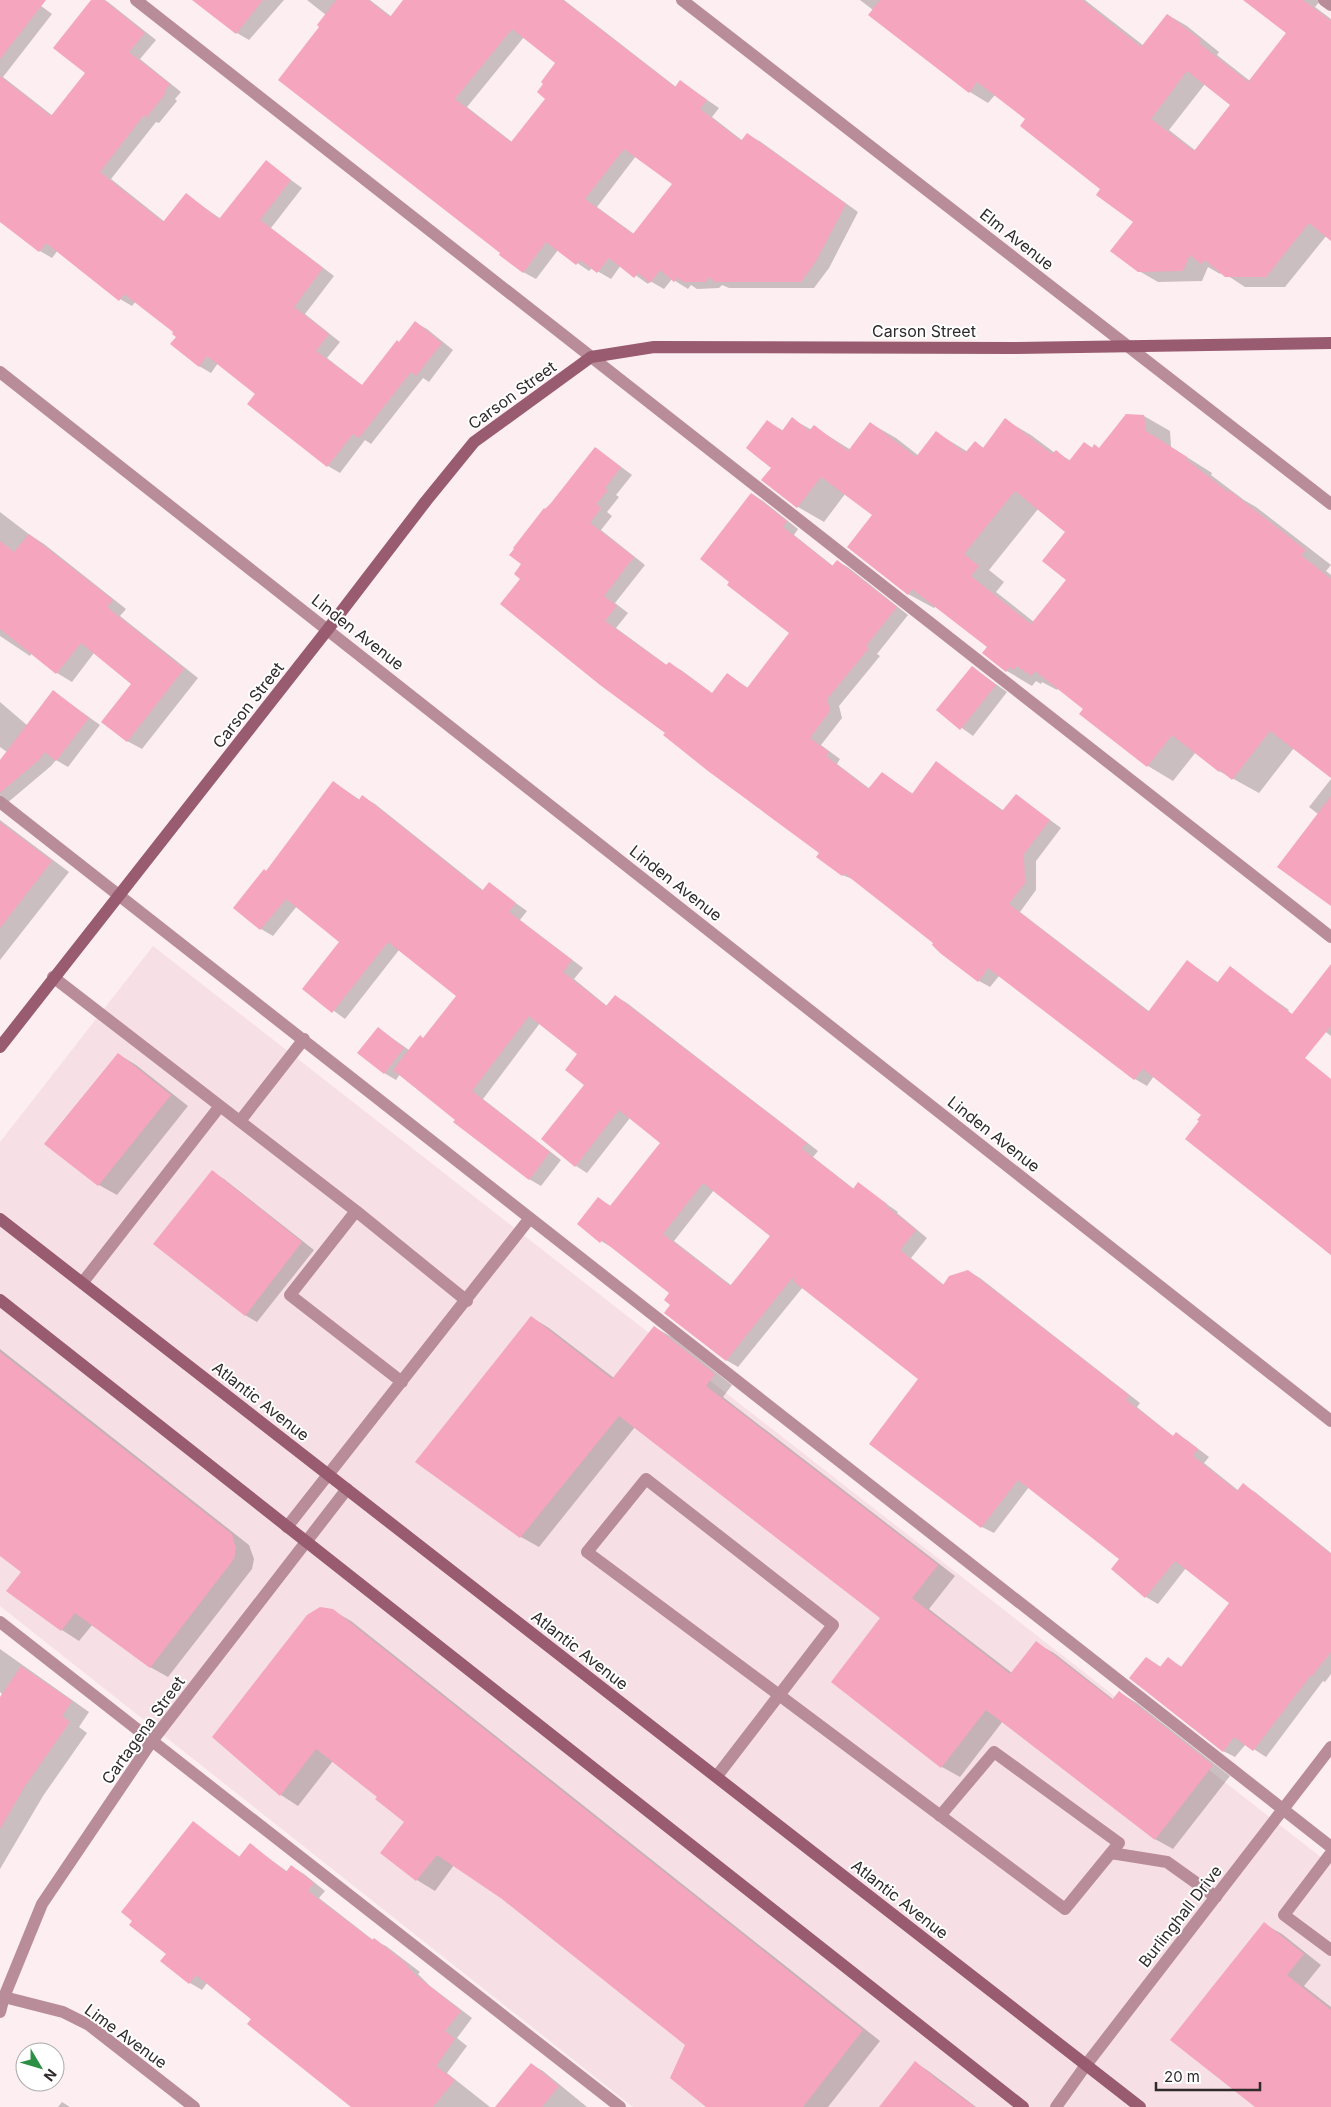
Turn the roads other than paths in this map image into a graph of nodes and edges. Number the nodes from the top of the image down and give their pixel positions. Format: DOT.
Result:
graph roads {
  1 [pos="136,0"];
  2 [pos="682,0"];
  3 [pos="1324,0"];
  4 [pos="1331,6"];
  5 [pos="1331,343"];
  6 [pos="1130,347"];
  7 [pos="592,357"];
  8 [pos="0,372"];
  9 [pos="1331,504"];
  10 [pos="328,629"];
  11 [pos="0,802"];
  12 [pos="120,895"];
  13 [pos="1331,937"];
  14 [pos="53,978"];
  15 [pos="304,1039"];
  16 [pos="0,1047"];
  17 [pos="220,1106"];
  18 [pos="240,1121"];
  19 [pos="356,1211"];
  20 [pos="530,1218"];
  21 [pos="0,1219"];
  22 [pos="83,1282"];
  23 [pos="0,1300"];
  24 [pos="467,1301"];
  25 [pos="402,1382"];
  26 [pos="1331,1421"];
  27 [pos="328,1475"];
  28 [pos="347,1489"];
  29 [pos="287,1527"];
  30 [pos="306,1542"];
  31 [pos="0,1622"];
  32 [pos="780,1694"];
  33 [pos="152,1741"];
  34 [pos="1331,1747"];
  35 [pos="717,1776"];
  36 [pos="1282,1810"];
  37 [pos="940,1816"];
  38 [pos="1331,1847"];
  39 [pos="1111,1853"];
  40 [pos="1331,1853"];
  41 [pos="1216,1897"];
  42 [pos="1331,1950"];
  43 [pos="4,1997"];
  44 [pos="0,2012"];
  45 [pos="1086,2064"];
  46 [pos="194,2107"];
  47 [pos="620,2107"];
  48 [pos="1023,2107"];
  49 [pos="1056,2107"];
  50 [pos="1140,2107"];
  1 -- 7 [label="street"];
  2 -- 6 [label="street, Elm Avenue"];
  3 -- 4 [label="street"];
  5 -- 6 [label="main road, Carson Street"];
  6 -- 7 [label="main road, Carson Street"];
  6 -- 9 [label="street, Elm Avenue"];
  7 -- 10 [label="main road, Carson Street"];
  7 -- 13 [label="street"];
  8 -- 10 [label="street, Linden Avenue"];
  10 -- 12 [label="main road, Carson Street"];
  10 -- 26 [label="street, Linden Avenue"];
  11 -- 12 [label="street"];
  12 -- 14 [label="main road, Carson Street"];
  12 -- 15 [label="street"];
  14 -- 16 [label="main road, Carson Street"];
  14 -- 17 [label="street"];
  15 -- 18 [label="street"];
  15 -- 20 [label="street"];
  17 -- 18 [label="street"];
  17 -- 22 [label="street"];
  18 -- 19 [label="street"];
  19 -- 24 [label="street"];
  19 -- 25 [label="street"];
  20 -- 24 [label="street"];
  20 -- 36 [label="street"];
  21 -- 22 [label="main road, Atlantic Avenue"];
  22 -- 27 [label="main road, Atlantic Avenue"];
  23 -- 29 [label="main road"];
  24 -- 25 [label="street"];
  25 -- 27 [label="street"];
  27 -- 28 [label="main road, Atlantic Avenue"];
  27 -- 29 [label="street"];
  28 -- 30 [label="street, Cartagena Street"];
  28 -- 35 [label="main road, Atlantic Avenue"];
  29 -- 30 [label="main road"];
  30 -- 33 [label="street, Cartagena Street"];
  30 -- 48 [label="main road"];
  31 -- 33 [label="street"];
  32 -- 32 [label="street"];
  32 -- 35 [label="street"];
  32 -- 37 [label="street"];
  33 -- 43 [label="street, Cartagena Street"];
  33 -- 47 [label="street"];
  34 -- 36 [label="street, Burlinghall Drive"];
  35 -- 45 [label="main road, Atlantic Avenue"];
  36 -- 38 [label="street"];
  36 -- 41 [label="street, Burlinghall Drive"];
  37 -- 39 [label="street"];
  37 -- 39 [label="street"];
  39 -- 41 [label="street"];
  40 -- 42 [label="street"];
  41 -- 45 [label="street, Burlinghall Drive"];
  43 -- 44 [label="street, Cartagena Street"];
  43 -- 46 [label="street, Lime Avenue"];
  45 -- 49 [label="street, Burlinghall Drive"];
  45 -- 50 [label="main road, Atlantic Avenue"];
}
